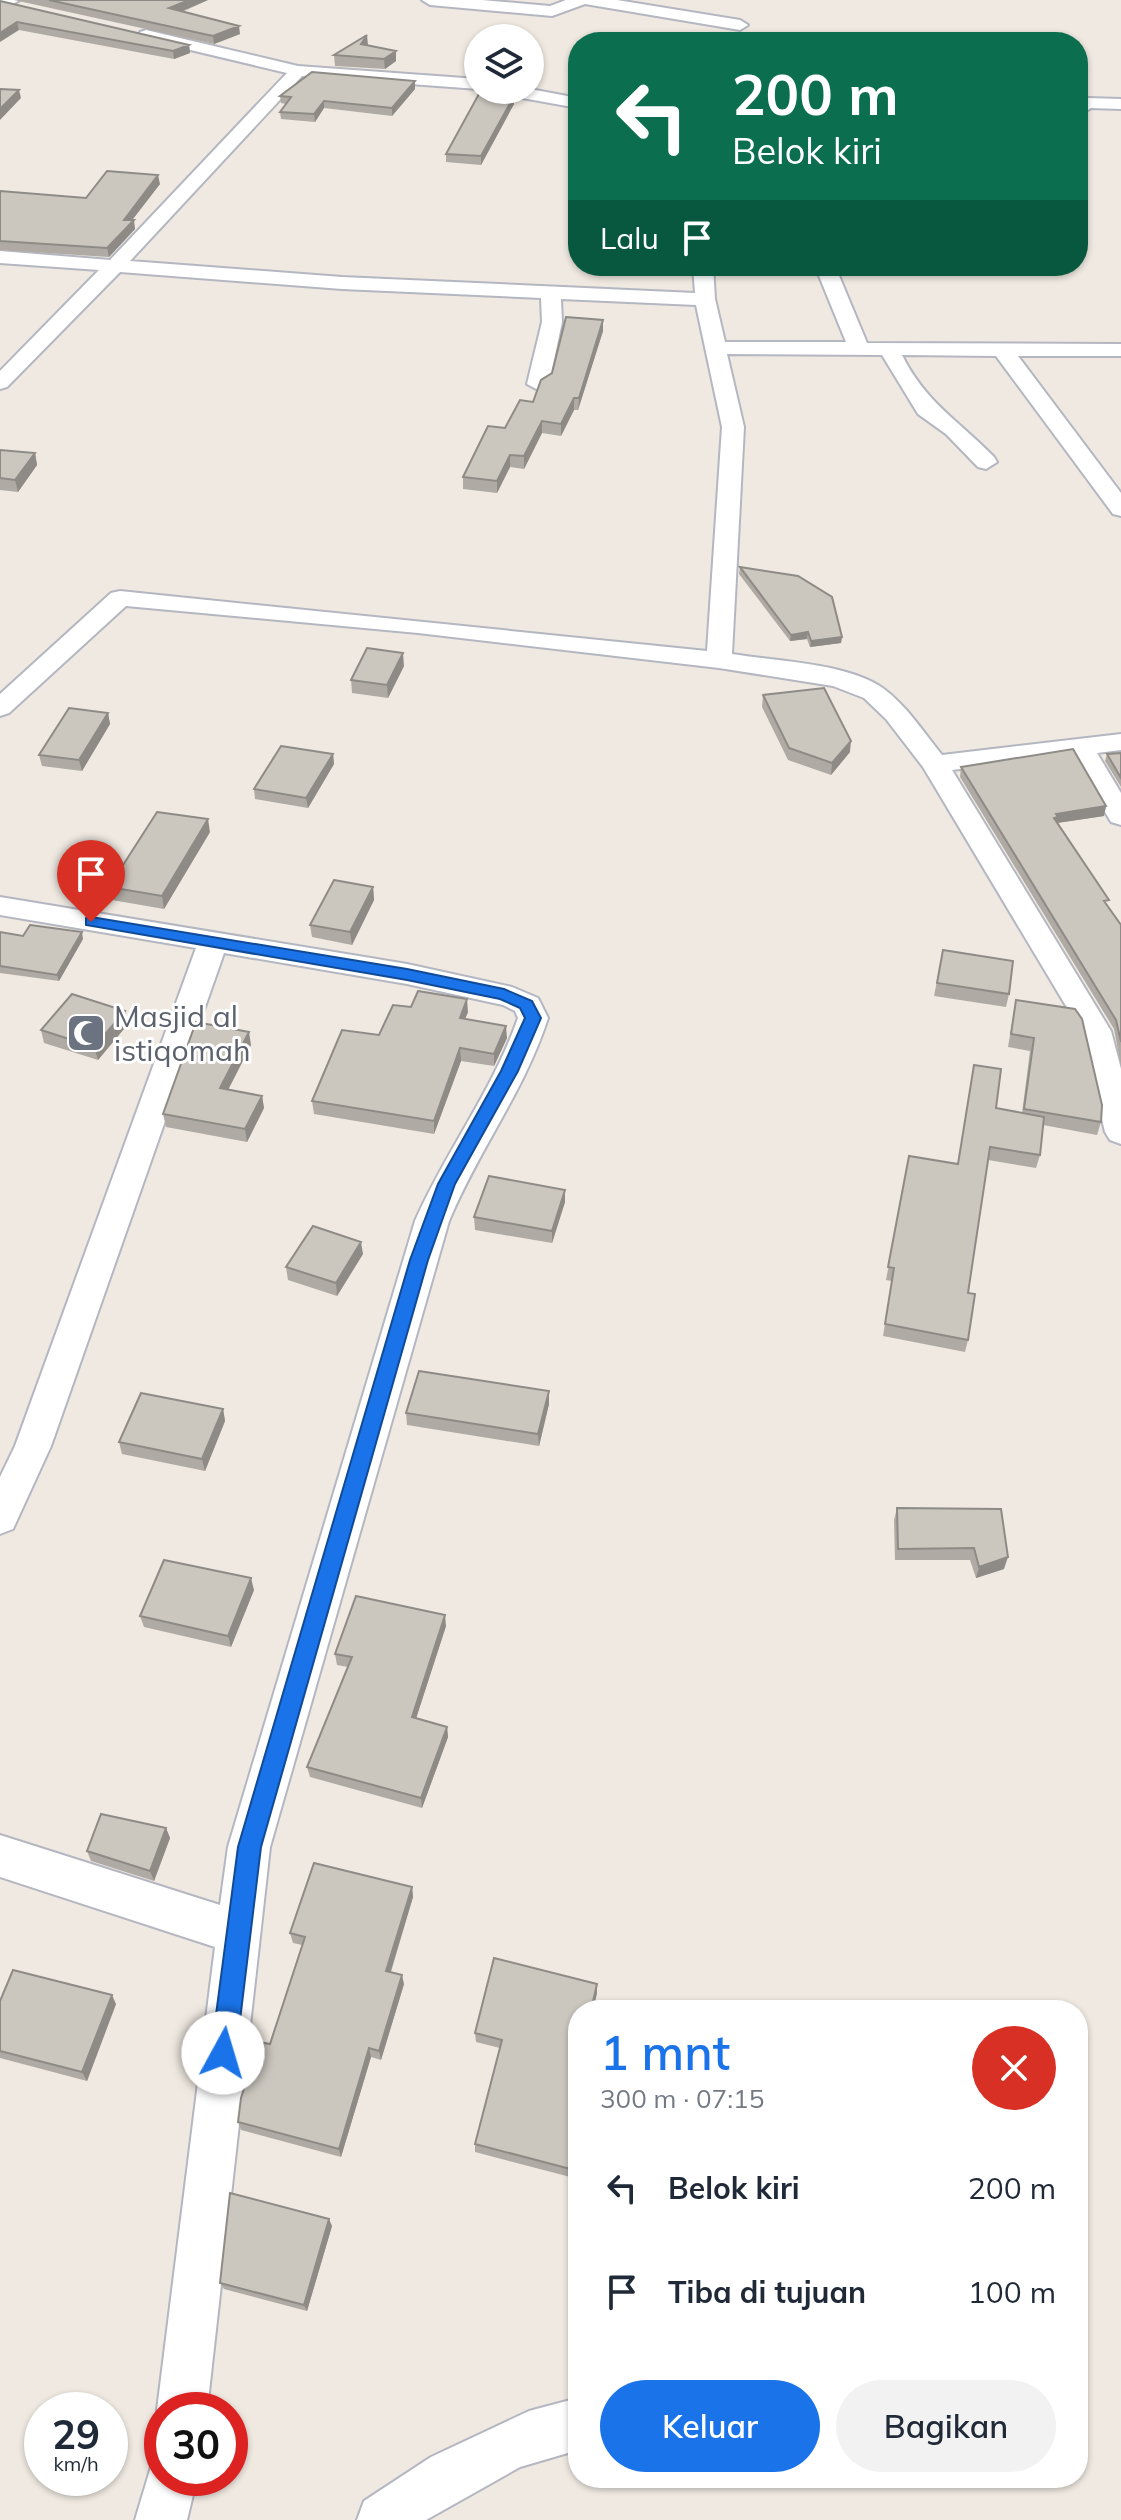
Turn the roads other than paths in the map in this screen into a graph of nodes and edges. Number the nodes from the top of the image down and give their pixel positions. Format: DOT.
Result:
graph roads {
  1 [pos="430,0"];
  2 [pos="580,0"];
  3 [pos="589,0"];
  4 [pos="549,6"];
  5 [pos="129,31"];
  6 [pos="736,32"];
  7 [pos="298,71"];
  8 [pos="464,83"];
  9 [pos="544,97"];
  10 [pos="568,101"];
  11 [pos="1088,103"];
  12 [pos="1121,104"];
  13 [pos="0,257"];
  14 [pos="113,266"];
  15 [pos="704,276"];
  16 [pos="829,276"];
  17 [pos="551,294"];
  18 [pos="705,299"];
  19 [pos="716,348"];
  20 [pos="859,349"];
  21 [pos="889,349"];
  22 [pos="1002,349"];
  23 [pos="1121,350"];
  24 [pos="0,383"];
  25 [pos="538,384"];
  26 [pos="986,462"];
  27 [pos="1121,509"];
  28 [pos="719,660"];
  29 [pos="0,708"];
  30 [pos="1121,742"];
  31 [pos="1081,748"];
  32 [pos="935,764"];
  33 [pos="1121,816"];
  34 [pos="0,906"];
  35 [pos="213,942"];
  36 [pos="1109,1030"];
  37 [pos="1121,1132"];
  38 [pos="0,1518"];
  39 [pos="0,1856"];
  40 [pos="237,1932"];
  41 [pos="184,2392"];
  42 [pos="568,2425"];
  43 [pos="167,2496"];
  44 [pos="161,2520"];
  45 [pos="383,2520"];
  1 -- 4 [label="street"];
  2 -- 4 [label="street"];
  3 -- 6 [label="street"];
  5 -- 7 [label="street"];
  7 -- 8 [label="street"];
  7 -- 14 [label="street"];
  9 -- 10 [label="street"];
  11 -- 12 [label="street"];
  13 -- 14 [label="street"];
  14 -- 17 [label="street"];
  14 -- 24 [label="street"];
  15 -- 18 [label="street"];
  16 -- 20 [label="street"];
  17 -- 18 [label="street"];
  17 -- 25 [label="street"];
  18 -- 19 [label="street"];
  19 -- 20 [label="street"];
  19 -- 28 [label="street"];
  20 -- 21 [label="street"];
  21 -- 22 [label="street"];
  21 -- 26 [label="street"];
  22 -- 23 [label="street"];
  22 -- 27 [label="street"];
  28 -- 29 [label="street"];
  28 -- 32 [label="street"];
  30 -- 31 [label="street"];
  31 -- 32 [label="street"];
  31 -- 33 [label="street"];
  32 -- 36 [label="street"];
  34 -- 35 [label="street"];
  35 -- 38 [label="street"];
  35 -- 40 [label="street"];
  36 -- 37 [label="street"];
  39 -- 40 [label="street"];
  40 -- 41 [label="street"];
  42 -- 45 [label="street"];
  43 -- 44 [label="street"];
}
